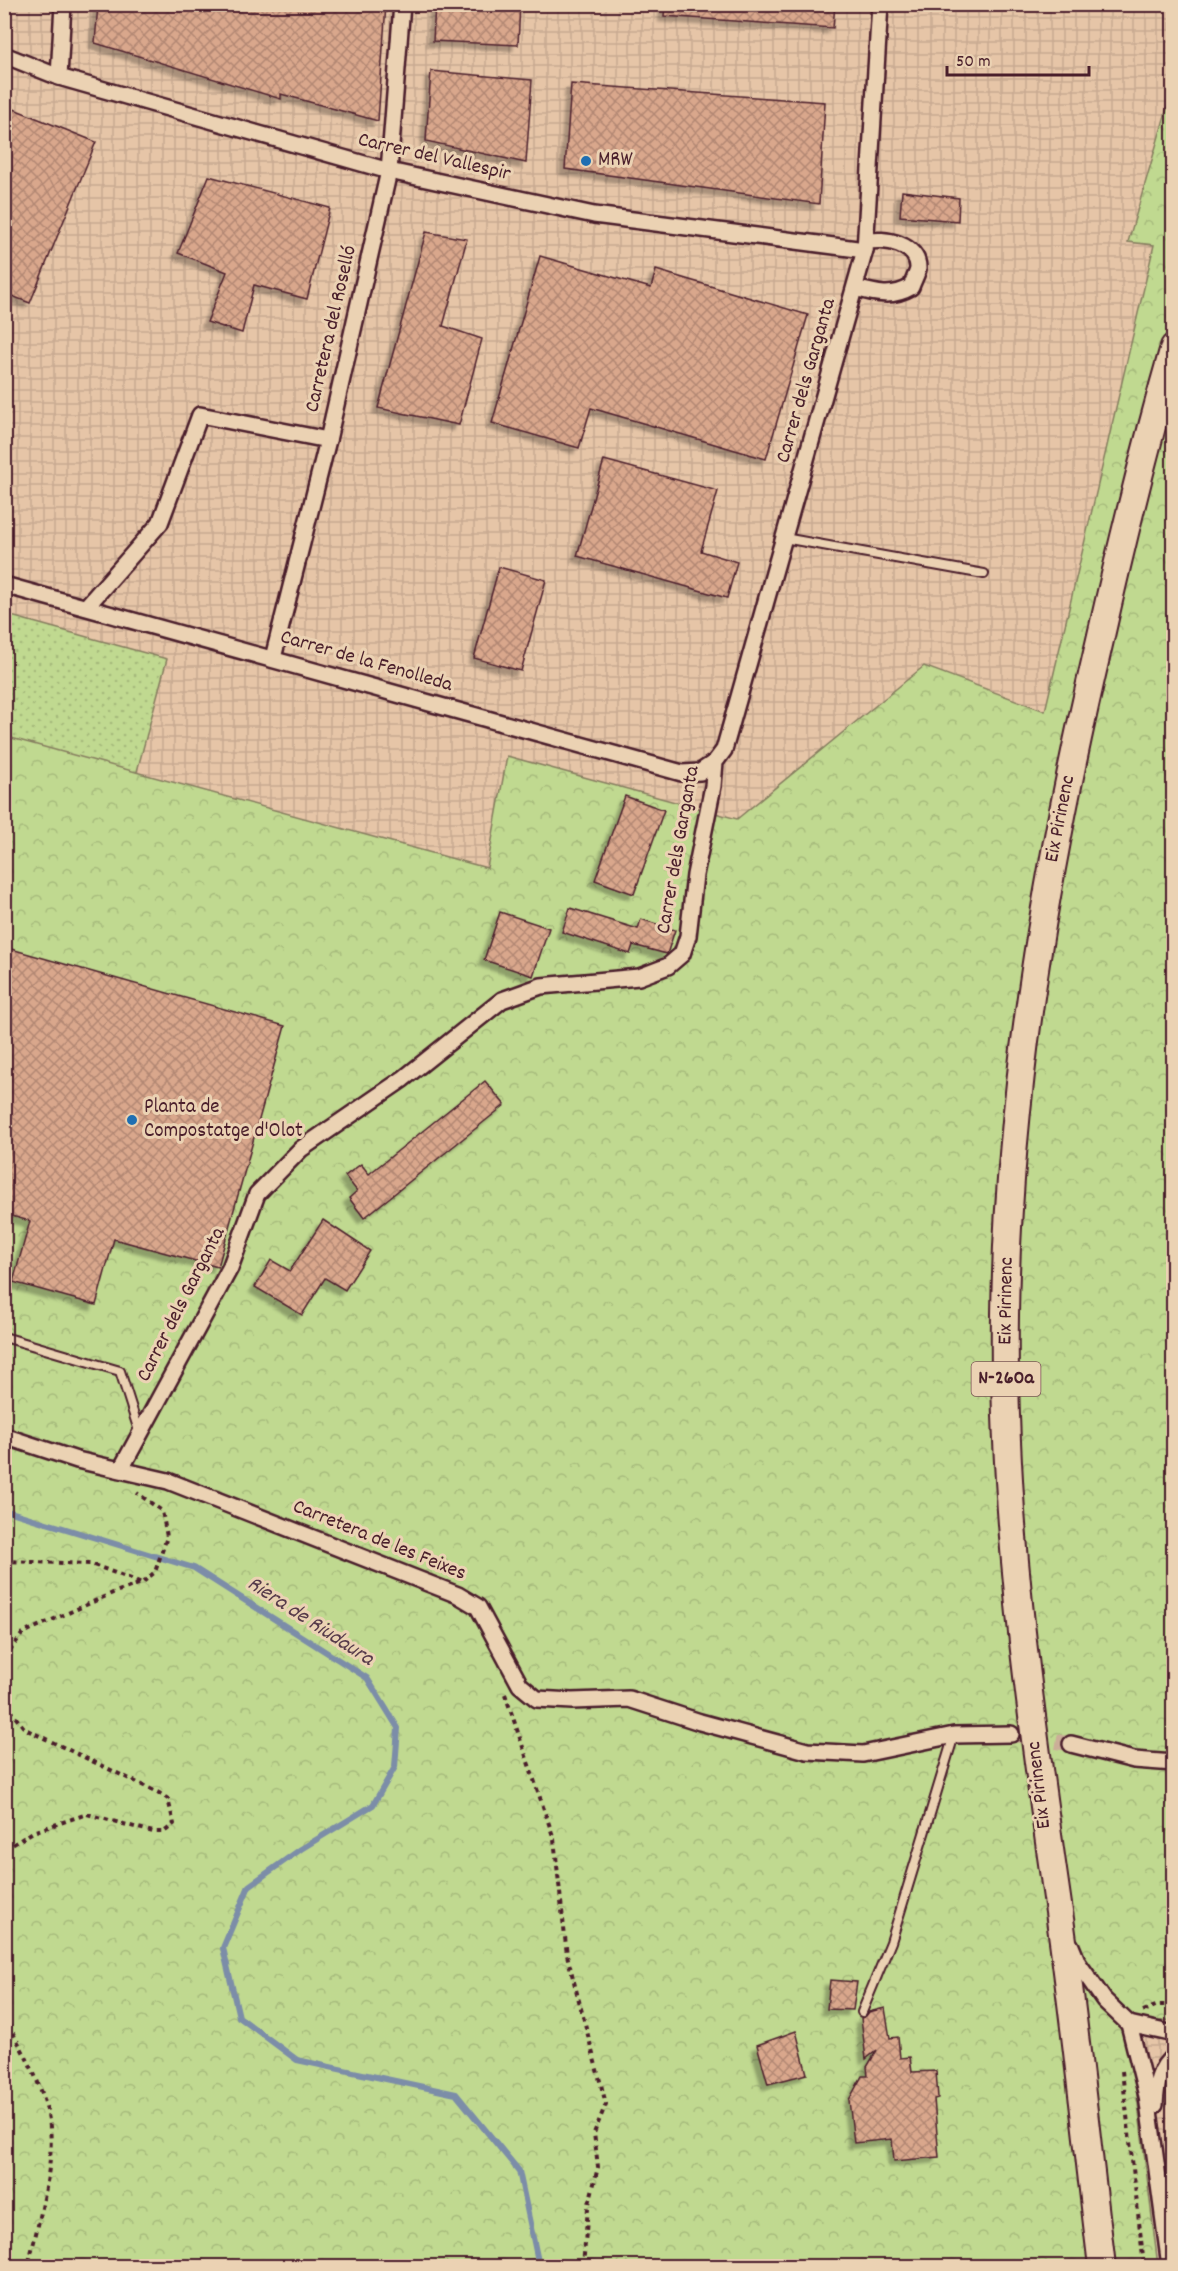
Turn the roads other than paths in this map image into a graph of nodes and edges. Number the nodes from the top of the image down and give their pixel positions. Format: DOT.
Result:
graph roads {
  1 [pos="63,4"];
  2 [pos="402,4"];
  3 [pos="880,4"];
  4 [pos="4,55"];
  5 [pos="59,77"];
  6 [pos="389,171"];
  7 [pos="865,246"];
  8 [pos="855,288"];
  9 [pos="1173,347"];
  10 [pos="1173,399"];
  11 [pos="328,440"];
  12 [pos="1133,497"];
  13 [pos="784,538"];
  14 [pos="984,574"];
  15 [pos="4,585"];
  16 [pos="86,607"];
  17 [pos="273,658"];
  18 [pos="715,762"];
  19 [pos="4,1336"];
  20 [pos="140,1433"];
  21 [pos="4,1436"];
  22 [pos="121,1469"];
  23 [pos="1011,1734"];
  24 [pos="954,1735"];
  25 [pos="1071,1744"];
  26 [pos="1173,1763"];
  27 [pos="1057,1898"];
  28 [pos="862,2012"];
  29 [pos="1129,2024"];
  30 [pos="1173,2034"];
  31 [pos="1173,2056"];
  32 [pos="1154,2147"];
  33 [pos="1102,2266"];
  34 [pos="1170,2266"];
  1 -- 5 [label="street"];
  2 -- 6 [label="street, Carretera del Roselló"];
  3 -- 7 [label="street, Carrer dels Garganta"];
  4 -- 5 [label="street, Carrer del Vallespir"];
  5 -- 6 [label="street, Carrer del Vallespir"];
  6 -- 7 [label="street, Carrer del Vallespir"];
  6 -- 11 [label="street, Carretera del Roselló"];
  7 -- 8 [label="street, Carrer dels Garganta"];
  7 -- 8 [label="street, Carrer dels Garganta"];
  8 -- 13 [label="street, Carrer dels Garganta"];
  9 -- 12 [label="main road, Eix Pirinenc / N-260a"];
  10 -- 12 [label="main road, N-260a"];
  11 -- 16 [label="street"];
  11 -- 17 [label="street, Carretera del Roselló"];
  12 -- 27 [label="main road, Eix Pirinenc / N-260a"];
  13 -- 14 [label="lane"];
  13 -- 18 [label="street, Carrer dels Garganta"];
  15 -- 16 [label="street, Carrer de la Fenolleda"];
  16 -- 17 [label="street, Carrer de la Fenolleda"];
  17 -- 18 [label="street, Carrer de la Fenolleda"];
  18 -- 20 [label="street, Carrer dels Garganta"];
  19 -- 20 [label="lane"];
  20 -- 22 [label="street, Carrer dels Garganta"];
  21 -- 22 [label="street, Carretera de les Feixes"];
  22 -- 24 [label="street, Carretera de les Feixes"];
  23 -- 24 [label="street, Carretera de les Feixes"];
  24 -- 28 [label="lane"];
  25 -- 26 [label="street"];
  27 -- 29 [label="street"];
  27 -- 33 [label="main road, Eix Pirinenc / N-260a"];
  29 -- 30 [label="street"];
  29 -- 32 [label="street"];
  31 -- 32 [label="street"];
  32 -- 34 [label="street"];
}
